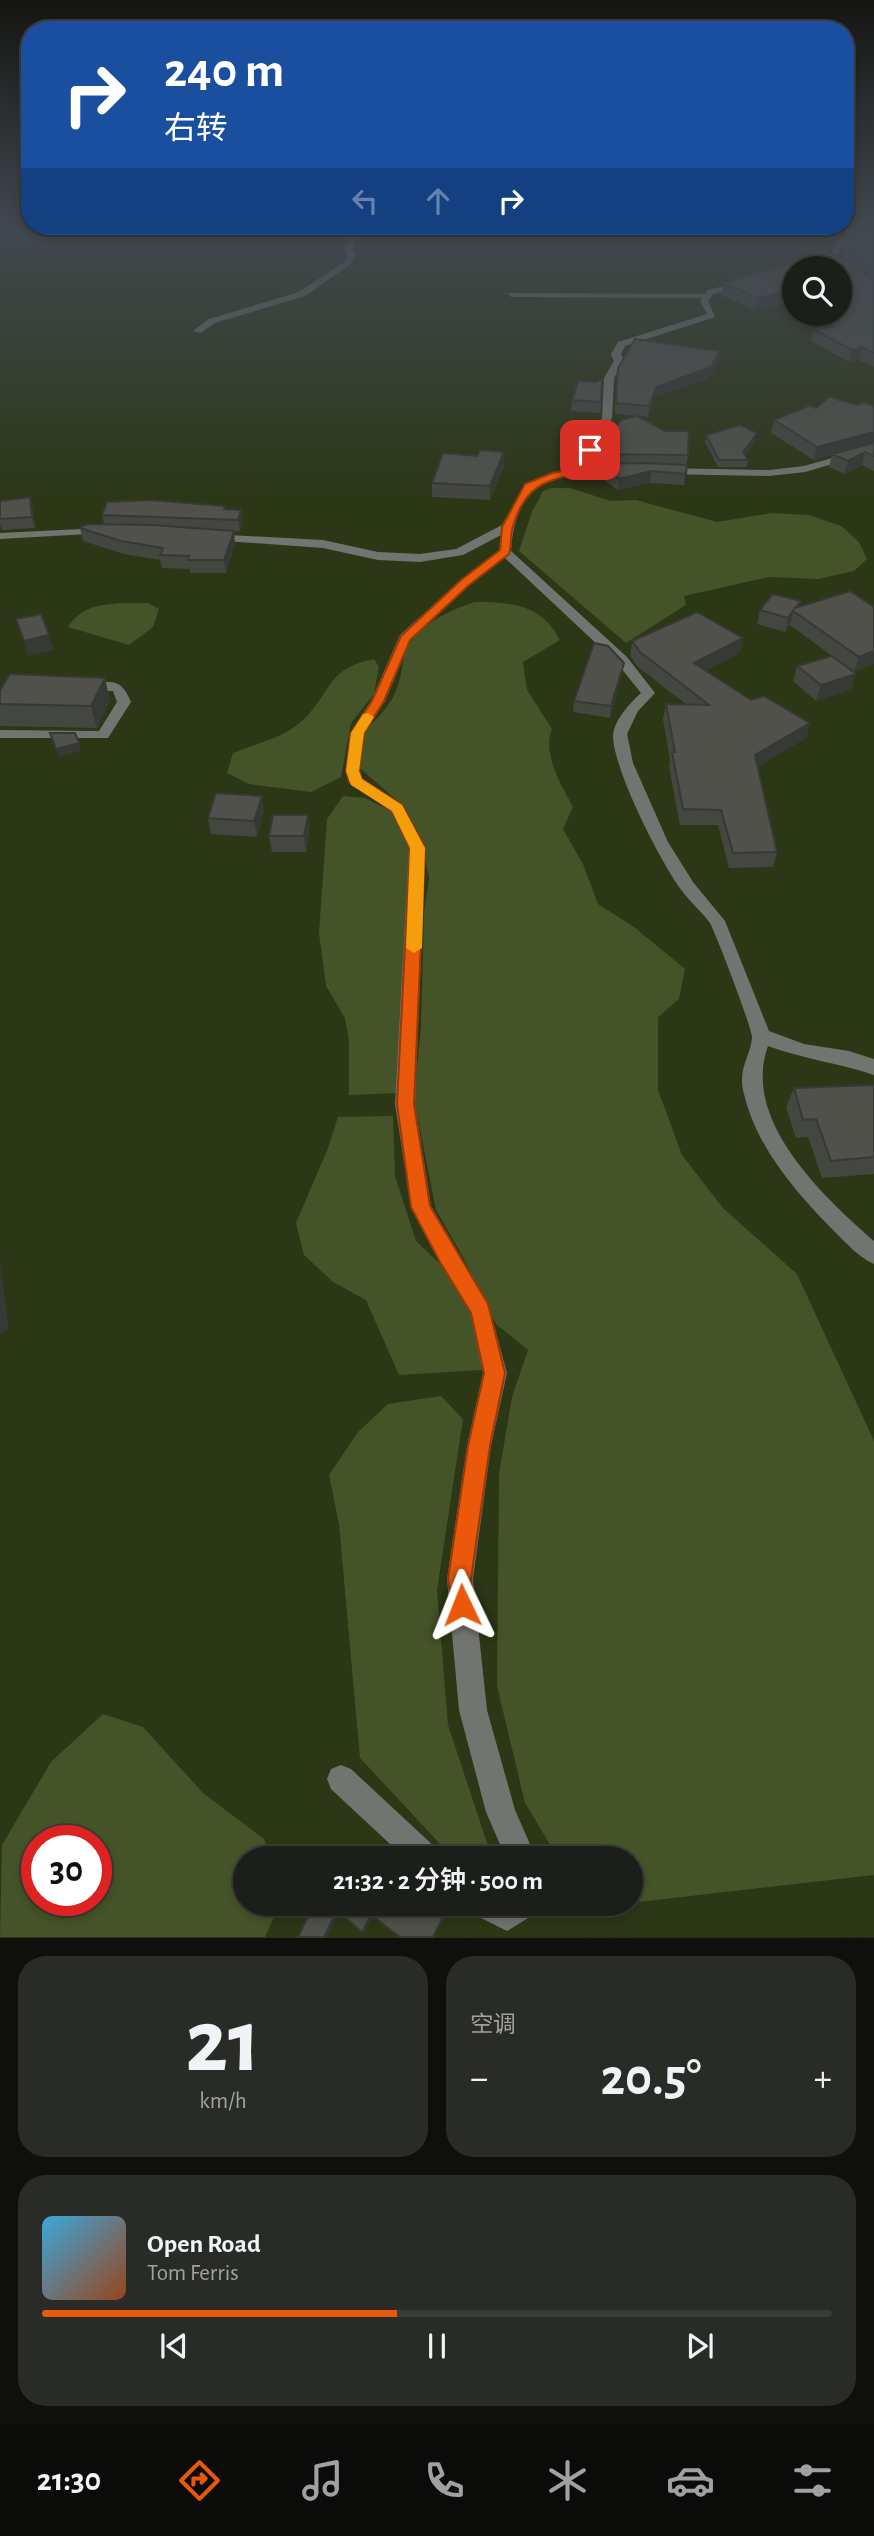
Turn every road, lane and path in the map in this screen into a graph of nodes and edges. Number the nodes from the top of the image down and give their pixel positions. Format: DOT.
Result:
graph roads {
  1 [pos="225,317"];
  2 [pos="703,317"];
  3 [pos="197,331"];
  4 [pos="874,449"];
  5 [pos="581,470"];
  6 [pos="507,527"];
  7 [pos="116,531"];
  8 [pos="0,536"];
  9 [pos="195,537"];
  10 [pos="505,552"];
  11 [pos="70,688"];
  12 [pos="0,734"];
  13 [pos="762,1036"];
  14 [pos="874,1067"];
  15 [pos="874,1254"];
  16 [pos="341,1779"];
  17 [pos="413,1846"];
  18 [pos="516,1846"];
  1 -- 3 [label="street"];
  2 -- 5 [label="street"];
  4 -- 5 [label="street"];
  5 -- 6 [label="street"];
  6 -- 9 [label="street"];
  6 -- 10 [label="street"];
  7 -- 8 [label="street"];
  10 -- 13 [label="street"];
  10 -- 18 [label="street"];
  11 -- 12 [label="street"];
  13 -- 14 [label="street"];
  13 -- 15 [label="street"];
  16 -- 17 [label="street"];
}
